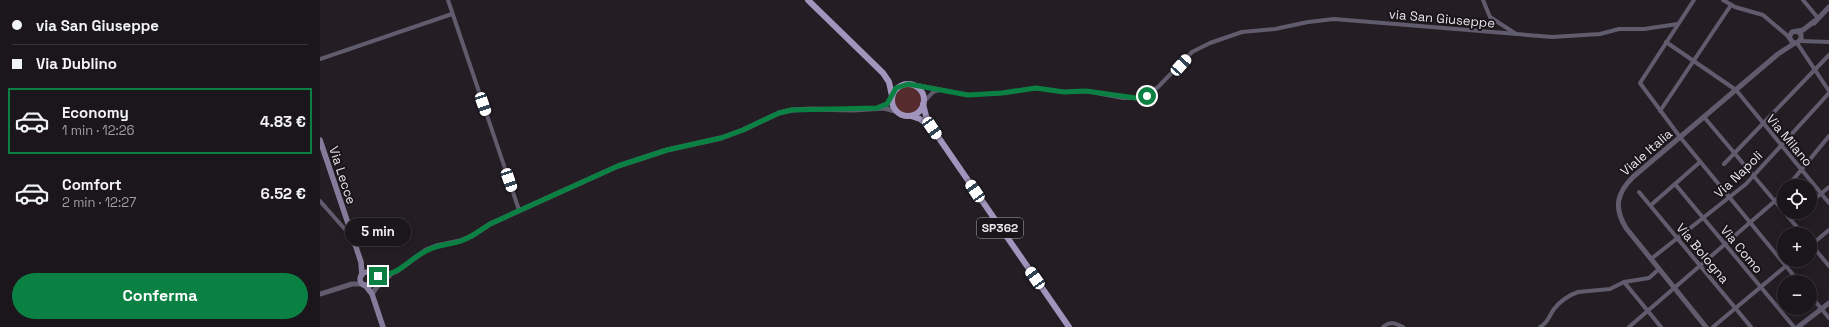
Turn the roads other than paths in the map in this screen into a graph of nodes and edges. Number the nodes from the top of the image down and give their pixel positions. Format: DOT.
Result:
graph roads {
  1 [pos="448,0"];
  2 [pos="808,0"];
  3 [pos="1483,0"];
  4 [pos="1694,0"];
  5 [pos="1723,0"];
  6 [pos="1728,0"];
  7 [pos="1803,0"];
  8 [pos="1731,5"];
  9 [pos="1829,7"];
  10 [pos="452,14"];
  11 [pos="1817,19"];
  12 [pos="1678,24"];
  13 [pos="1517,34"];
  14 [pos="1795,38"];
  15 [pos="1666,42"];
  16 [pos="1829,42"];
  17 [pos="1829,55"];
  18 [pos="320,59"];
  19 [pos="1694,60"];
  20 [pos="1815,70"];
  21 [pos="883,73"];
  22 [pos="904,84"];
  23 [pos="912,84"];
  24 [pos="940,90"];
  25 [pos="1736,90"];
  26 [pos="1829,92"];
  27 [pos="892,97"];
  28 [pos="924,103"];
  29 [pos="877,108"];
  30 [pos="1660,110"];
  31 [pos="895,111"];
  32 [pos="911,116"];
  33 [pos="1704,117"];
  34 [pos="1763,123"];
  35 [pos="932,128"];
  36 [pos="1829,136"];
  37 [pos="1680,137"];
  38 [pos="320,140"];
  39 [pos="1781,145"];
  40 [pos="320,153"];
  41 [pos="1734,153"];
  42 [pos="327,161"];
  43 [pos="1700,162"];
  44 [pos="1724,164"];
  45 [pos="1802,170"];
  46 [pos="1754,175"];
  47 [pos="1794,179"];
  48 [pos="1675,184"];
  49 [pos="1829,187"];
  50 [pos="1639,192"];
  51 [pos="1822,194"];
  52 [pos="1729,198"];
  53 [pos="1817,198"];
  54 [pos="320,201"];
  55 [pos="1775,201"];
  56 [pos="1777,203"];
  57 [pos="1829,203"];
  58 [pos="1651,205"];
  59 [pos="519,210"];
  60 [pos="345,214"];
  61 [pos="1703,218"];
  62 [pos="337,220"];
  63 [pos="1791,220"];
  64 [pos="1750,223"];
  65 [pos="1797,227"];
  66 [pos="1829,230"];
  67 [pos="352,236"];
  68 [pos="1678,238"];
  69 [pos="1817,239"];
  70 [pos="1725,244"];
  71 [pos="1817,252"];
  72 [pos="1777,255"];
  73 [pos="1651,259"];
  74 [pos="361,262"];
  75 [pos="1700,265"];
  76 [pos="1829,266"];
  77 [pos="1785,267"];
  78 [pos="1787,267"];
  79 [pos="1658,269"];
  80 [pos="371,274"];
  81 [pos="391,274"];
  82 [pos="1793,275"];
  83 [pos="362,276"];
  84 [pos="373,282"];
  85 [pos="1624,282"];
  86 [pos="352,284"];
  87 [pos="364,285"];
  88 [pos="1674,288"];
  89 [pos="1761,288"];
  90 [pos="320,294"];
  91 [pos="372,294"];
  92 [pos="1829,303"];
  93 [pos="1817,304"];
  94 [pos="1736,308"];
  95 [pos="1821,309"];
  96 [pos="1648,311"];
  97 [pos="1829,318"];
  98 [pos="383,327"];
  99 [pos="1069,327"];
  100 [pos="1383,327"];
  101 [pos="1403,327"];
  102 [pos="1540,327"];
  103 [pos="1630,327"];
  104 [pos="1661,327"];
  105 [pos="1706,327"];
  106 [pos="1713,327"];
  107 [pos="1751,327"];
  108 [pos="1794,327"];
  109 [pos="1798,327"];
  1 -- 10 [label="street"];
  2 -- 21 [label="main road"];
  3 -- 13 [label="street"];
  4 -- 12 [label="street"];
  5 -- 8 [label="street"];
  6 -- 8 [label="street"];
  7 -- 11 [label="street"];
  8 -- 14 [label="street"];
  8 -- 19 [label="street"];
  9 -- 11 [label="street, Viale Italia"];
  10 -- 18 [label="street"];
  10 -- 59 [label="street"];
  11 -- 14 [label="street, Viale Italia"];
  12 -- 13 [label="street, via San Giuseppe"];
  12 -- 15 [label="street"];
  13 -- 24 [label="street, via San Giuseppe"];
  14 -- 16 [label="street"];
  14 -- 20 [label="street"];
  14 -- 25 [label="street, Viale Italia"];
  15 -- 19 [label="street, Via Milano"];
  15 -- 30 [label="street"];
  17 -- 20 [label="street"];
  19 -- 25 [label="street, Via Milano"];
  19 -- 30 [label="street"];
  20 -- 26 [label="street"];
  20 -- 34 [label="street"];
  21 -- 22 [label="main road"];
  21 -- 27 [label="main road"];
  22 -- 23 [label="main road"];
  22 -- 27 [label="main road"];
  23 -- 24 [label="street, via San Giuseppe"];
  23 -- 28 [label="main road, SP362"];
  24 -- 28 [label="street"];
  25 -- 33 [label="street, Viale Italia"];
  25 -- 34 [label="street, Via Milano"];
  26 -- 39 [label="street, Via Napoli"];
  27 -- 29 [label="street"];
  27 -- 31 [label="main road"];
  28 -- 32 [label="main road"];
  28 -- 35 [label="main road, SP362"];
  29 -- 31 [label="street"];
  29 -- 59 [label="street"];
  30 -- 37 [label="street"];
  31 -- 32 [label="main road, SP362"];
  32 -- 35 [label="main road, SP362"];
  33 -- 37 [label="street, Viale Italia"];
  33 -- 41 [label="street"];
  34 -- 39 [label="street, Via Milano"];
  34 -- 41 [label="street"];
  35 -- 99 [label="main road, SP362"];
  36 -- 45 [label="street"];
  37 -- 43 [label="street"];
  37 -- 73 [label="street, Viale Italia"];
  38 -- 42 [label="main road, Via Lecce"];
  39 -- 45 [label="street, Via Milano"];
  39 -- 46 [label="street, Via Napoli"];
  40 -- 42 [label="street"];
  41 -- 44 [label="street"];
  41 -- 46 [label="street"];
  42 -- 60 [label="main road, Via Lecce"];
  43 -- 48 [label="street"];
  43 -- 52 [label="street"];
  45 -- 47 [label="street"];
  45 -- 51 [label="street, Via Milano"];
  46 -- 52 [label="street, Via Napoli"];
  46 -- 55 [label="street"];
  48 -- 58 [label="street"];
  48 -- 61 [label="street, Via Como"];
  49 -- 51 [label="street"];
  50 -- 58 [label="street, Via Bologna"];
  51 -- 53 [label="street"];
  51 -- 57 [label="street, Via Milano"];
  52 -- 61 [label="street, Via Napoli"];
  52 -- 64 [label="street"];
  54 -- 62 [label="street"];
  55 -- 56 [label="street"];
  55 -- 64 [label="street"];
  58 -- 68 [label="street, Via Bologna"];
  59 -- 81 [label="street"];
  60 -- 62 [label="street"];
  60 -- 67 [label="main road, Via Lecce"];
  61 -- 68 [label="street, Via Napoli"];
  61 -- 70 [label="street, Via Como"];
  62 -- 67 [label="street"];
  63 -- 65 [label="street"];
  64 -- 70 [label="street"];
  64 -- 72 [label="street"];
  66 -- 69 [label="street"];
  67 -- 74 [label="main road, Via Lecce"];
  68 -- 73 [label="street, Via Napoli"];
  68 -- 75 [label="street, Via Bologna"];
  70 -- 75 [label="street"];
  70 -- 89 [label="street, Via Como"];
  71 -- 76 [label="street"];
  73 -- 79 [label="street, Viale Italia"];
  74 -- 80 [label="main road, Via Lecce"];
  74 -- 83 [label="main road, Via Lecce"];
  75 -- 88 [label="street"];
  75 -- 94 [label="street, Via Bologna"];
  77 -- 89 [label="street"];
  78 -- 82 [label="street"];
  79 -- 85 [label="street"];
  79 -- 88 [label="street, Viale Italia"];
  80 -- 81 [label="street"];
  80 -- 83 [label="main road"];
  80 -- 84 [label="main road"];
  81 -- 84 [label="street"];
  81 -- 91 [label="street"];
  83 -- 86 [label="street"];
  83 -- 87 [label="main road"];
  84 -- 87 [label="main road"];
  84 -- 91 [label="main road"];
  85 -- 96 [label="street"];
  85 -- 102 [label="street"];
  86 -- 87 [label="street"];
  86 -- 90 [label="street"];
  87 -- 91 [label="main road"];
  88 -- 96 [label="street"];
  88 -- 105 [label="street, Viale Italia"];
  89 -- 94 [label="street"];
  89 -- 108 [label="street, Via Como"];
  91 -- 98 [label="main road"];
  92 -- 95 [label="street"];
  93 -- 95 [label="street"];
  94 -- 106 [label="street"];
  94 -- 107 [label="street, Via Bologna"];
  95 -- 97 [label="street"];
  95 -- 109 [label="street"];
  96 -- 103 [label="street"];
  96 -- 104 [label="street"];
  100 -- 101 [label="street"];
}
